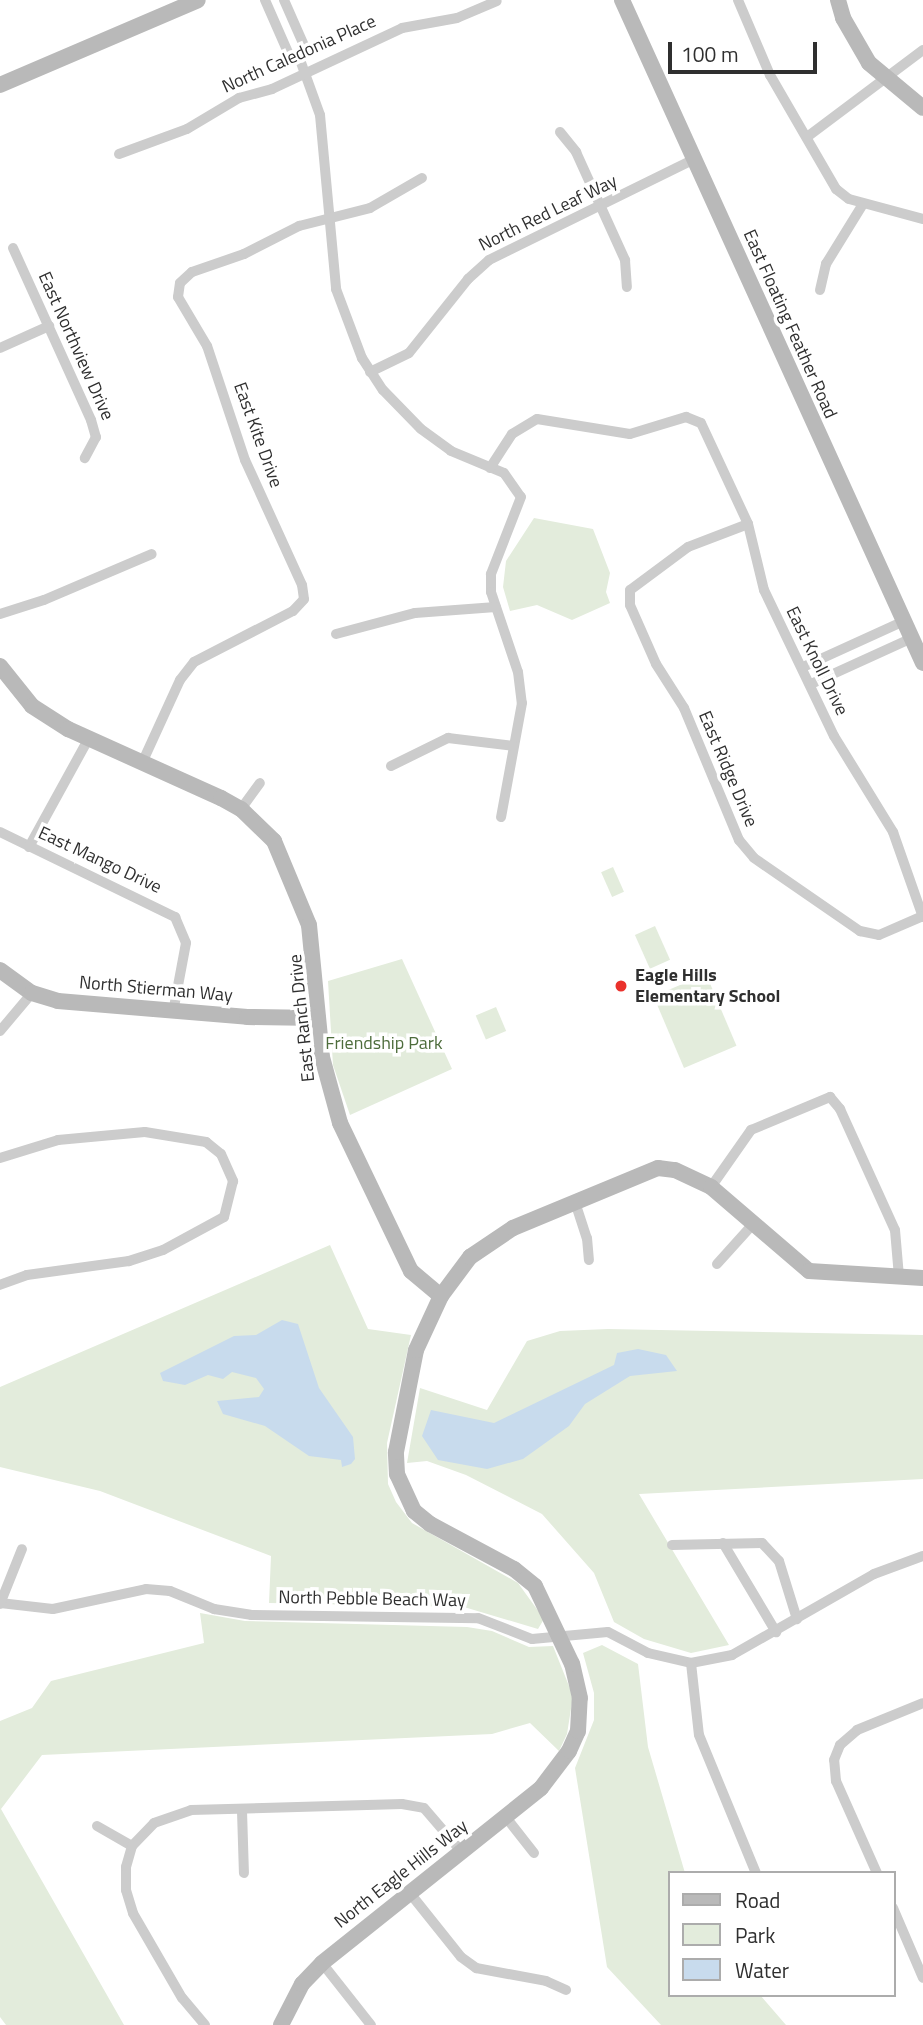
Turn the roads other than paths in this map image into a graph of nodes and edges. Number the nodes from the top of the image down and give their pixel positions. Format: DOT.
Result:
graph roads {
  1 [pos="198,0"];
  2 [pos="265,0"];
  3 [pos="284,0"];
  4 [pos="622,0"];
  5 [pos="738,0"];
  6 [pos="838,0"];
  7 [pos="497,1"];
  8 [pos="923,50"];
  9 [pos="299,57"];
  10 [pos="306,71"];
  11 [pos="885,80"];
  12 [pos="0,85"];
  13 [pos="923,108"];
  14 [pos="560,132"];
  15 [pos="807,136"];
  16 [pos="119,154"];
  17 [pos="694,159"];
  18 [pos="422,178"];
  19 [pos="863,204"];
  20 [pos="601,205"];
  21 [pos="923,219"];
  22 [pos="331,220"];
  23 [pos="13,248"];
  24 [pos="627,287"];
  25 [pos="820,290"];
  26 [pos="49,326"];
  27 [pos="0,348"];
  28 [pos="370,372"];
  29 [pos="85,458"];
  30 [pos="490,468"];
  31 [pos="748,524"];
  32 [pos="152,554"];
  33 [pos="495,607"];
  34 [pos="0,614"];
  35 [pos="904,621"];
  36 [pos="336,634"];
  37 [pos="912,638"];
  38 [pos="923,663"];
  39 [pos="0,666"];
  40 [pos="803,667"];
  41 [pos="811,684"];
  42 [pos="89,738"];
  43 [pos="514,746"];
  44 [pos="142,763"];
  45 [pos="391,766"];
  46 [pos="260,783"];
  47 [pos="241,809"];
  48 [pos="501,817"];
  49 [pos="0,832"];
  50 [pos="29,847"];
  51 [pos="923,916"];
  52 [pos="0,970"];
  53 [pos="32,993"];
  54 [pos="174,1007"];
  55 [pos="318,1018"];
  56 [pos="0,1031"];
  57 [pos="0,1157"];
  58 [pos="711,1187"];
  59 [pos="575,1202"];
  60 [pos="755,1222"];
  61 [pos="589,1260"];
  62 [pos="717,1264"];
  63 [pos="899,1277"];
  64 [pos="923,1278"];
  65 [pos="0,1285"];
  66 [pos="441,1296"];
  67 [pos="723,1543"];
  68 [pos="672,1545"];
  69 [pos="22,1549"];
  70 [pos="923,1556"];
  71 [pos="0,1604"];
  72 [pos="797,1619"];
  73 [pos="776,1632"];
  74 [pos="561,1638"];
  75 [pos="691,1663"];
  76 [pos="923,1703"];
  77 [pos="242,1811"];
  78 [pos="505,1816"];
  79 [pos="97,1826"];
  80 [pos="132,1846"];
  81 [pos="461,1851"];
  82 [pos="534,1853"];
  83 [pos="756,1871"];
  84 [pos="876,1871"];
  85 [pos="244,1873"];
  86 [pos="409,1892"];
  87 [pos="895,1913"];
  88 [pos="322,1963"];
  89 [pos="923,1978"];
  90 [pos="566,1990"];
  91 [pos="205,2025"];
  92 [pos="281,2025"];
  93 [pos="371,2025"];
  1 -- 12 [label="street"];
  2 -- 9 [label="street"];
  3 -- 9 [label="street"];
  4 -- 17 [label="street, East Floating Feather Road"];
  5 -- 15 [label="street"];
  6 -- 11 [label="street"];
  7 -- 10 [label="street, North Caledonia Place"];
  8 -- 11 [label="street"];
  9 -- 10 [label="street"];
  10 -- 16 [label="street, North Caledonia Place"];
  10 -- 22 [label="street"];
  11 -- 13 [label="street"];
  11 -- 15 [label="street"];
  14 -- 20 [label="street"];
  15 -- 19 [label="street"];
  17 -- 20 [label="street, North Red Leaf Way"];
  17 -- 35 [label="street, East Floating Feather Road"];
  18 -- 22 [label="street"];
  19 -- 21 [label="street"];
  19 -- 25 [label="street"];
  20 -- 24 [label="street"];
  20 -- 28 [label="street, North Red Leaf Way"];
  22 -- 28 [label="street"];
  22 -- 44 [label="street, East Kite Drive"];
  23 -- 26 [label="street, East Northview Drive"];
  26 -- 27 [label="street"];
  26 -- 29 [label="street, East Northview Drive"];
  28 -- 30 [label="street"];
  30 -- 31 [label="street, East Knoll Drive"];
  30 -- 33 [label="street"];
  31 -- 40 [label="street, East Knoll Drive"];
  31 -- 51 [label="street, East Ridge Drive"];
  32 -- 34 [label="street"];
  33 -- 36 [label="street"];
  33 -- 43 [label="street"];
  35 -- 37 [label="street, East Floating Feather Road"];
  35 -- 40 [label="street"];
  37 -- 38 [label="street, East Floating Feather Road"];
  37 -- 41 [label="street"];
  39 -- 42 [label="street, East Ranch Drive"];
  40 -- 41 [label="street, East Knoll Drive"];
  41 -- 51 [label="street, East Knoll Drive"];
  42 -- 44 [label="street, East Ranch Drive"];
  42 -- 50 [label="street"];
  43 -- 45 [label="street"];
  43 -- 48 [label="street"];
  44 -- 47 [label="street, East Ranch Drive"];
  46 -- 47 [label="street"];
  47 -- 55 [label="street, East Ranch Drive"];
  49 -- 50 [label="street, East Mango Drive"];
  50 -- 54 [label="street, East Mango Drive"];
  52 -- 53 [label="street, North Stierman Way"];
  53 -- 54 [label="street, North Stierman Way"];
  53 -- 56 [label="street"];
  54 -- 55 [label="street, North Stierman Way"];
  55 -- 66 [label="street, East Ranch Drive"];
  57 -- 65 [label="street"];
  58 -- 59 [label="street, North Eagle Hills Way"];
  58 -- 60 [label="street, North Eagle Hills Way"];
  58 -- 63 [label="street"];
  59 -- 61 [label="street"];
  59 -- 66 [label="street, North Eagle Hills Way"];
  60 -- 62 [label="street"];
  60 -- 63 [label="street, North Eagle Hills Way"];
  63 -- 64 [label="street, North Eagle Hills Way"];
  66 -- 74 [label="street, North Eagle Hills Way"];
  67 -- 68 [label="street"];
  67 -- 72 [label="street"];
  67 -- 73 [label="street"];
  69 -- 71 [label="street"];
  70 -- 72 [label="street, North Pebble Beach Way"];
  71 -- 74 [label="street, North Pebble Beach Way"];
  72 -- 73 [label="street, North Pebble Beach Way"];
  73 -- 75 [label="street, North Pebble Beach Way"];
  74 -- 75 [label="street, North Pebble Beach Way"];
  74 -- 78 [label="street, North Eagle Hills Way"];
  75 -- 83 [label="street"];
  76 -- 84 [label="street"];
  77 -- 80 [label="street"];
  77 -- 81 [label="street"];
  77 -- 85 [label="street"];
  78 -- 81 [label="street, North Eagle Hills Way"];
  78 -- 82 [label="street"];
  79 -- 80 [label="street"];
  80 -- 91 [label="street"];
  81 -- 86 [label="street, North Eagle Hills Way"];
  86 -- 88 [label="street, North Eagle Hills Way"];
  86 -- 90 [label="street"];
  87 -- 89 [label="street"];
  88 -- 92 [label="street, North Eagle Hills Way"];
  88 -- 93 [label="street"];
}
